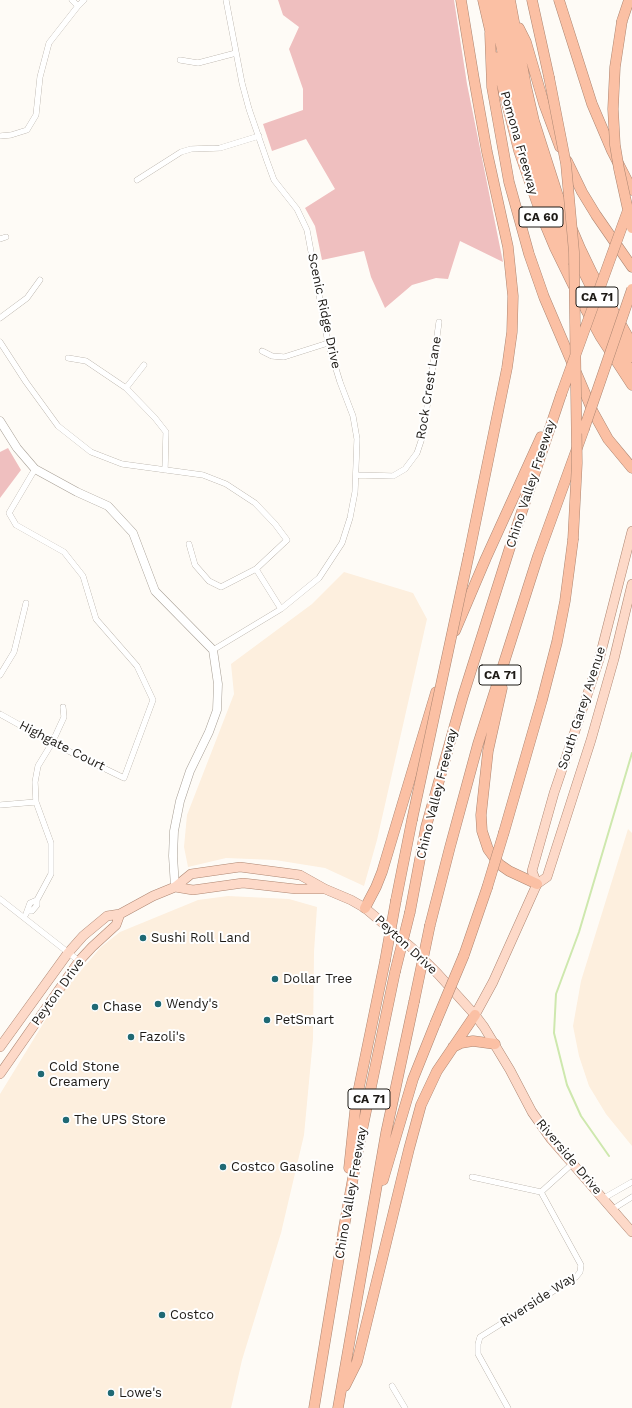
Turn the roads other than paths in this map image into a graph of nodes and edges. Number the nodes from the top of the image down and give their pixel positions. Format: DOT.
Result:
graph roads {
  1 [pos="72,0"];
  2 [pos="84,0"];
  3 [pos="226,0"];
  4 [pos="461,0"];
  5 [pos="483,0"];
  6 [pos="492,0"];
  7 [pos="500,0"];
  8 [pos="510,0"];
  9 [pos="532,0"];
  10 [pos="559,0"];
  11 [pos="628,0"];
  12 [pos="78,6"];
  13 [pos="514,19"];
  14 [pos="490,33"];
  15 [pos="236,54"];
  16 [pos="180,60"];
  17 [pos="0,136"];
  18 [pos="259,136"];
  19 [pos="137,180"];
  20 [pos="632,190"];
  21 [pos="632,199"];
  22 [pos="632,228"];
  23 [pos="632,267"];
  24 [pos="40,280"];
  25 [pos="632,289"];
  26 [pos="0,318"];
  27 [pos="439,322"];
  28 [pos="0,342"];
  29 [pos="328,343"];
  30 [pos="632,344"];
  31 [pos="262,351"];
  32 [pos="632,357"];
  33 [pos="68,358"];
  34 [pos="144,365"];
  35 [pos="632,372"];
  36 [pos="632,385"];
  37 [pos="126,388"];
  38 [pos="554,416"];
  39 [pos="0,421"];
  40 [pos="632,468"];
  41 [pos="35,469"];
  42 [pos="165,470"];
  43 [pos="356,475"];
  44 [pos="632,531"];
  45 [pos="189,544"];
  46 [pos="628,548"];
  47 [pos="256,569"];
  48 [pos="631,586"];
  49 [pos="26,604"];
  50 [pos="281,609"];
  51 [pos="511,642"];
  52 [pos="213,650"];
  53 [pos="0,675"];
  54 [pos="63,707"];
  55 [pos="0,714"];
  56 [pos="52,743"];
  57 [pos="36,802"];
  58 [pos="0,805"];
  59 [pos="537,884"];
  60 [pos="175,887"];
  61 [pos="325,889"];
  62 [pos="0,899"];
  63 [pos="365,908"];
  64 [pos="120,914"];
  65 [pos="24,918"];
  66 [pos="68,953"];
  67 [pos="79,961"];
  68 [pos="475,1015"];
  69 [pos="495,1044"];
  70 [pos="0,1047"];
  71 [pos="453,1047"];
  72 [pos="0,1074"];
  73 [pos="572,1164"];
  74 [pos="472,1178"];
  75 [pos="632,1182"];
  76 [pos="541,1192"];
  77 [pos="632,1197"];
  78 [pos="604,1198"];
  79 [pos="613,1209"];
  80 [pos="370,1224"];
  81 [pos="344,1227"];
  82 [pos="632,1232"];
  83 [pos="392,1386"];
  84 [pos="340,1397"];
  85 [pos="314,1408"];
  86 [pos="338,1408"];
  87 [pos="405,1408"];
  88 [pos="508,1408"];
  1 -- 12 [label="street"];
  2 -- 12 [label="street"];
  3 -- 15 [label="street, Scenic Ridge Drive"];
  4 -- 81 [label="highway, bridge"];
  5 -- 14 [label="highway, Pomona Freeway / CA 60"];
  6 -- 35 [label="highway"];
  7 -- 32 [label="highway"];
  8 -- 13 [label="highway, Pomona Freeway / CA 60"];
  9 -- 80 [label="highway, bridge"];
  10 -- 20 [label="highway"];
  11 -- 22 [label="highway, bridge"];
  12 -- 17 [label="street"];
  13 -- 23 [label="highway"];
  13 -- 30 [label="highway, Pomona Freeway / CA 60"];
  14 -- 36 [label="highway, Pomona Freeway / CA 60"];
  14 -- 40 [label="highway"];
  15 -- 16 [label="street"];
  15 -- 18 [label="street, Scenic Ridge Drive"];
  18 -- 19 [label="street"];
  18 -- 29 [label="street, Scenic Ridge Drive"];
  21 -- 38 [label="highway, Chino Valley Freeway / CA 71, bridge"];
  24 -- 26 [label="street"];
  25 -- 51 [label="highway, Chino Valley Freeway / CA 71, bridge"];
  27 -- 43 [label="street, Rock Crest Lane"];
  28 -- 42 [label="street"];
  29 -- 31 [label="street"];
  29 -- 43 [label="street, Scenic Ridge Drive"];
  33 -- 37 [label="street"];
  34 -- 37 [label="street"];
  37 -- 42 [label="street"];
  38 -- 63 [label="highway"];
  38 -- 81 [label="highway, Chino Valley Freeway / CA 71, bridge"];
  39 -- 41 [label="street"];
  41 -- 52 [label="street"];
  41 -- 56 [label="street, Highgate Court"];
  42 -- 47 [label="street"];
  43 -- 50 [label="street, Scenic Ridge Drive"];
  44 -- 46 [label="main road, South Garey Avenue"];
  45 -- 47 [label="street"];
  46 -- 48 [label="main road"];
  46 -- 59 [label="main road, South Garey Avenue"];
  47 -- 50 [label="street"];
  48 -- 59 [label="main road, South Garey Avenue"];
  49 -- 53 [label="street"];
  50 -- 52 [label="street, Scenic Ridge Drive"];
  51 -- 59 [label="highway"];
  51 -- 80 [label="highway, Chino Valley Freeway / CA 71, bridge"];
  52 -- 60 [label="street"];
  54 -- 56 [label="street"];
  55 -- 56 [label="street, Highgate Court"];
  56 -- 57 [label="street"];
  57 -- 58 [label="street"];
  57 -- 65 [label="street"];
  59 -- 68 [label="main road, South Garey Avenue"];
  60 -- 61 [label="main road, Peyton Drive"];
  60 -- 61 [label="main road, Peyton Drive"];
  60 -- 64 [label="main road, Peyton Drive"];
  61 -- 63 [label="main road, Peyton Drive"];
  62 -- 65 [label="street"];
  63 -- 68 [label="main road, Peyton Drive"];
  64 -- 66 [label="main road, Peyton Drive"];
  64 -- 67 [label="main road, Peyton Drive"];
  65 -- 66 [label="street"];
  66 -- 67 [label="street"];
  66 -- 70 [label="main road, Peyton Drive"];
  67 -- 72 [label="main road, Peyton Drive"];
  68 -- 69 [label="main road, Riverside Drive"];
  68 -- 71 [label="highway"];
  69 -- 71 [label="highway"];
  69 -- 73 [label="main road, Riverside Drive"];
  71 -- 84 [label="highway"];
  73 -- 76 [label="street"];
  73 -- 78 [label="main road, Riverside Drive"];
  74 -- 76 [label="street"];
  75 -- 78 [label="street"];
  76 -- 88 [label="street, Riverside Way"];
  77 -- 79 [label="street"];
  78 -- 79 [label="main road, Riverside Drive"];
  79 -- 82 [label="main road, Riverside Drive"];
  80 -- 84 [label="highway, Chino Valley Freeway / CA 71"];
  81 -- 85 [label="highway, Chino Valley Freeway / CA 71"];
  83 -- 87 [label="street"];
  84 -- 86 [label="highway, Chino Valley Freeway / CA 71"];
}
